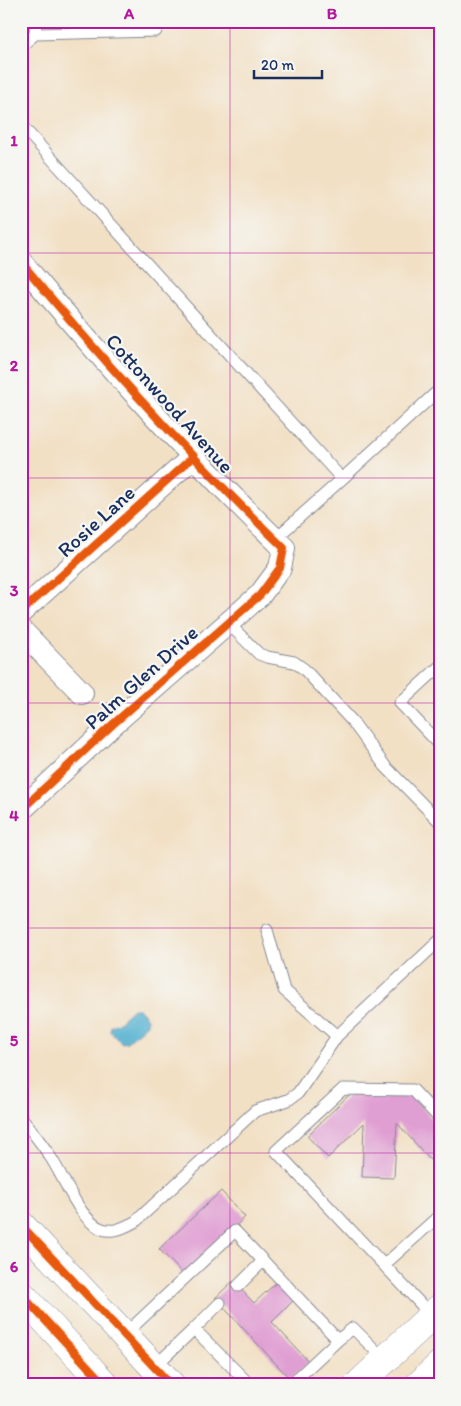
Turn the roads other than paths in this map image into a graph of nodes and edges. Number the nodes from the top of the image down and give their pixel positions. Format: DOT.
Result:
graph roads {
  1 [pos="36,21"];
  2 [pos="156,21"];
  3 [pos="35,34"];
  4 [pos="21,46"];
  5 [pos="21,124"];
  6 [pos="21,262"];
  7 [pos="440,389"];
  8 [pos="194,456"];
  9 [pos="342,479"];
  10 [pos="275,540"];
  11 [pos="280,568"];
  12 [pos="21,612"];
  13 [pos="228,623"];
  14 [pos="21,630"];
  15 [pos="440,666"];
  16 [pos="82,693"];
  17 [pos="440,745"];
  18 [pos="21,810"];
  19 [pos="440,822"];
  20 [pos="267,930"];
  21 [pos="440,940"];
  22 [pos="337,1036"];
  23 [pos="21,1118"];
  24 [pos="440,1119"];
  25 [pos="440,1215"];
  26 [pos="21,1225"];
  27 [pos="263,1261"];
  28 [pos="384,1266"];
  29 [pos="238,1286"];
  30 [pos="21,1294"];
  31 [pos="220,1303"];
  32 [pos="436,1312"];
  33 [pos="194,1329"];
  34 [pos="124,1335"];
  35 [pos="338,1340"];
  36 [pos="385,1360"];
  37 [pos="440,1365"];
  38 [pos="162,1376"];
  39 [pos="105,1385"];
  40 [pos="250,1385"];
  41 [pos="290,1385"];
  42 [pos="358,1385"];
  43 [pos="419,1385"];
  1 -- 3 [label="lane"];
  2 -- 3 [label="lane"];
  3 -- 4 [label="lane"];
  5 -- 9 [label="lane"];
  6 -- 8 [label="street, Cottonwood Avenue"];
  7 -- 9 [label="lane"];
  8 -- 10 [label="street, Cottonwood Avenue"];
  8 -- 12 [label="street, Rosie Lane"];
  9 -- 10 [label="lane"];
  10 -- 11 [label="street, Cottonwood Avenue"];
  11 -- 13 [label="street, Palm Glen Drive"];
  13 -- 18 [label="street, Palm Glen Drive"];
  13 -- 19 [label="lane"];
  14 -- 16 [label="street"];
  15 -- 17 [label="lane"];
  20 -- 22 [label="lane"];
  21 -- 22 [label="lane"];
  22 -- 23 [label="lane"];
  24 -- 28 [label="lane"];
  25 -- 28 [label="lane"];
  26 -- 34 [label="main road"];
  27 -- 29 [label="lane"];
  27 -- 34 [label="lane"];
  27 -- 35 [label="lane"];
  28 -- 32 [label="lane"];
  30 -- 39 [label="main road"];
  31 -- 33 [label="lane"];
  32 -- 36 [label="main road"];
  33 -- 38 [label="lane"];
  33 -- 40 [label="lane"];
  34 -- 38 [label="main road"];
  35 -- 36 [label="lane"];
  35 -- 41 [label="lane"];
  36 -- 42 [label="main road"];
  37 -- 43 [label="main road"];
}
